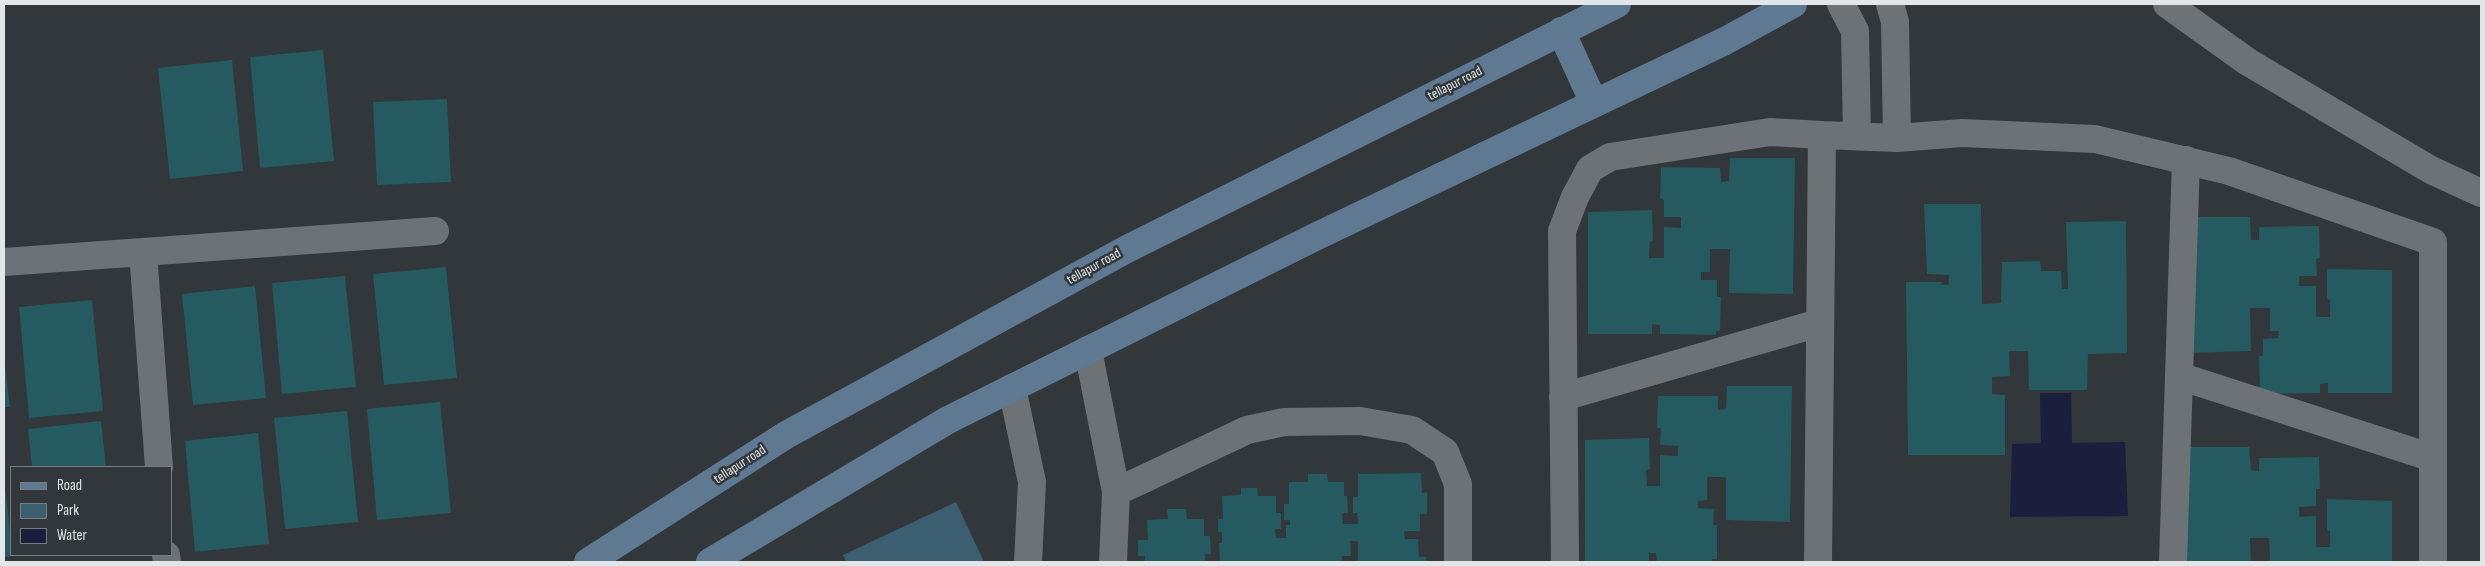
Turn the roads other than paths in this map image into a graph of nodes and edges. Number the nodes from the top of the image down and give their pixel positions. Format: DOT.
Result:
graph roads {
  1 [pos="1617,4"];
  2 [pos="1793,4"];
  3 [pos="1841,4"];
  4 [pos="1890,4"];
  5 [pos="2167,4"];
  6 [pos="1561,31"];
  7 [pos="1594,103"];
  8 [pos="1822,135"];
  9 [pos="1857,136"];
  10 [pos="1897,138"];
  11 [pos="2186,160"];
  12 [pos="2481,193"];
  13 [pos="435,231"];
  14 [pos="143,252"];
  15 [pos="4,262"];
  16 [pos="1819,323"];
  17 [pos="1088,350"];
  18 [pos="2179,376"];
  19 [pos="1012,388"];
  20 [pos="1563,397"];
  21 [pos="2432,458"];
  22 [pos="159,466"];
  23 [pos="1116,492"];
  24 [pos="1812,561"];
  25 [pos="588,562"];
  26 [pos="710,562"];
  27 [pos="1028,562"];
  28 [pos="1114,562"];
  29 [pos="1458,562"];
  30 [pos="1565,562"];
  31 [pos="2173,562"];
  32 [pos="2432,562"];
  1 -- 6 [label="street, tellapur road"];
  2 -- 7 [label="street"];
  3 -- 9 [label="street"];
  4 -- 10 [label="street"];
  5 -- 12 [label="street"];
  6 -- 7 [label="street"];
  6 -- 25 [label="street, tellapur road"];
  7 -- 17 [label="street"];
  8 -- 9 [label="street"];
  8 -- 16 [label="street"];
  8 -- 20 [label="street"];
  9 -- 10 [label="street"];
  10 -- 11 [label="street"];
  11 -- 18 [label="street"];
  11 -- 21 [label="street"];
  13 -- 14 [label="street"];
  14 -- 15 [label="street"];
  14 -- 22 [label="street"];
  16 -- 20 [label="street"];
  16 -- 24 [label="street"];
  17 -- 19 [label="street"];
  17 -- 23 [label="street"];
  18 -- 21 [label="street"];
  18 -- 31 [label="street"];
  19 -- 26 [label="street"];
  19 -- 27 [label="street"];
  20 -- 30 [label="street"];
  21 -- 32 [label="street"];
  23 -- 28 [label="street"];
  23 -- 29 [label="street"];
}
